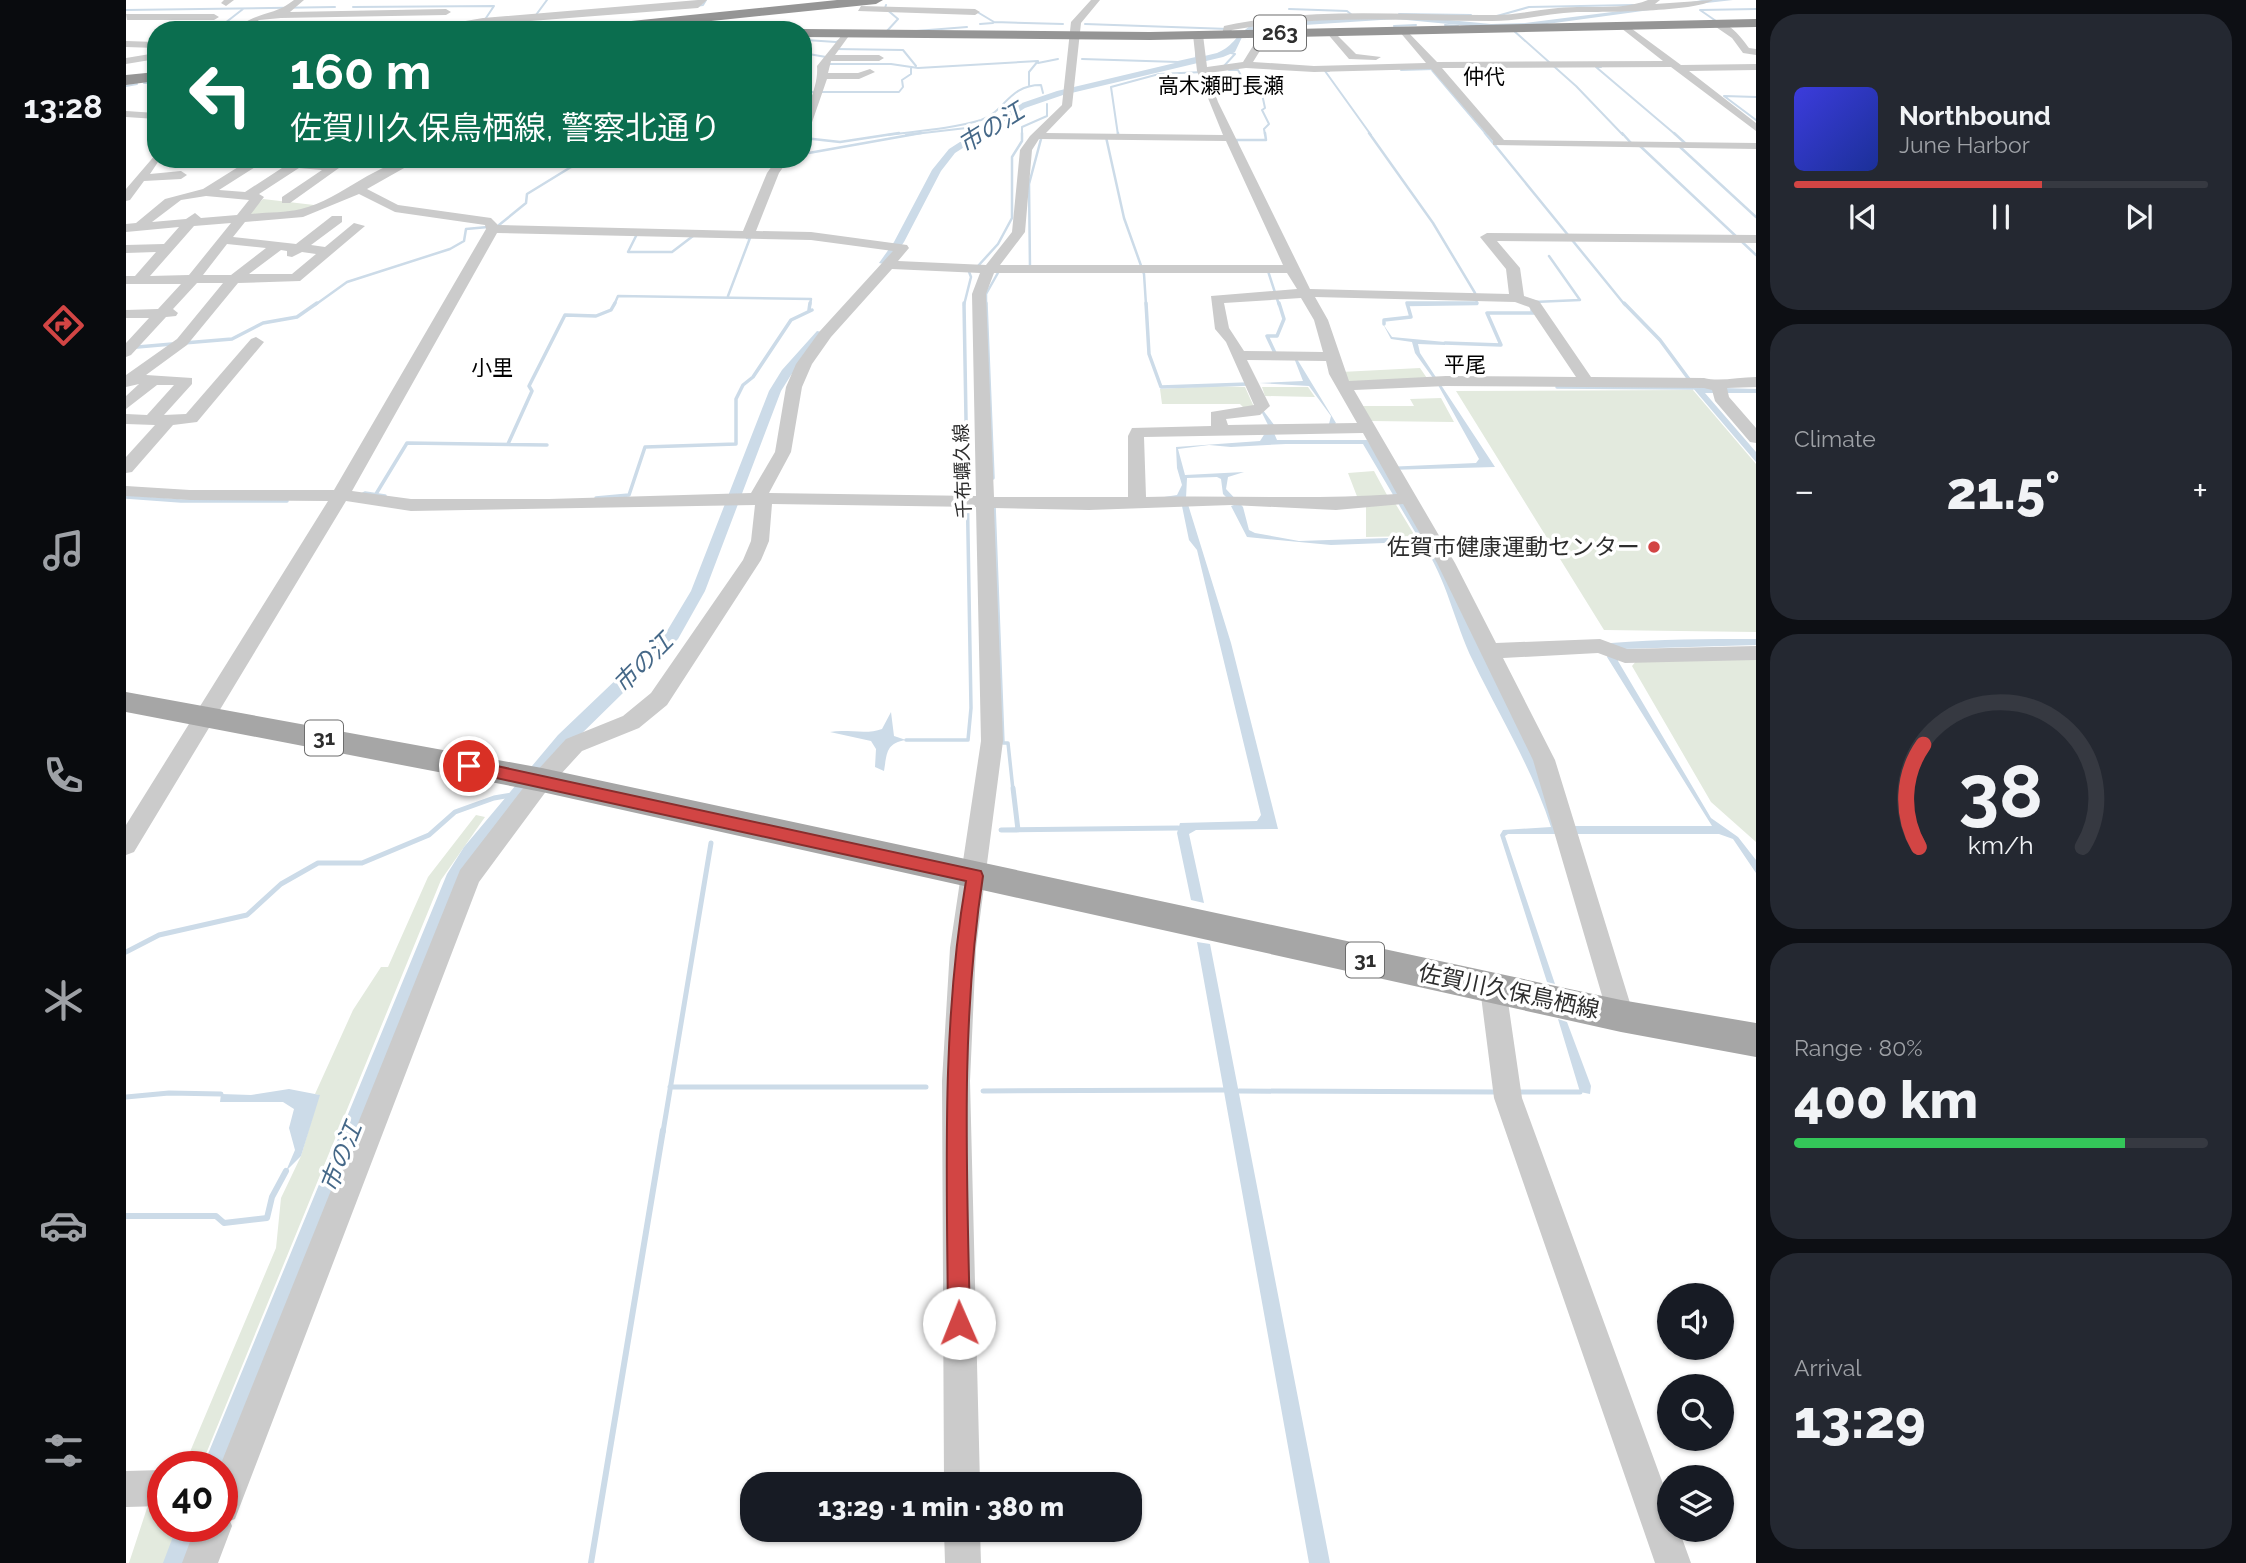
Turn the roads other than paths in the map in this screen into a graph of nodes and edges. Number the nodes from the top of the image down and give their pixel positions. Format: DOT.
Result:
graph roads {
  1 [pos="300,0"];
  2 [pos="352,0"];
  3 [pos="703,0"];
  4 [pos="905,0"];
  5 [pos="976,0"];
  6 [pos="1096,0"];
  7 [pos="1656,0"];
  8 [pos="1709,0"];
  9 [pos="1364,2"];
  10 [pos="1390,2"];
  11 [pos="864,4"];
  12 [pos="1607,5"];
  13 [pos="510,6"];
  14 [pos="884,7"];
  15 [pos="286,11"];
  16 [pos="414,12"];
  17 [pos="975,12"];
  18 [pos="335,13"];
  19 [pos="376,13"];
  20 [pos="134,14"];
  21 [pos="1443,14"];
  22 [pos="300,15"];
  23 [pos="1370,16"];
  24 [pos="214,17"];
  25 [pos="654,17"];
  26 [pos="498,20"];
  27 [pos="252,21"];
  28 [pos="293,21"];
  29 [pos="326,21"];
  30 [pos="367,21"];
  31 [pos="406,21"];
  32 [pos="440,21"];
  33 [pos="484,21"];
  34 [pos="632,21"];
  35 [pos="1527,23"];
  36 [pos="1716,23"];
  37 [pos="1756,23"];
  38 [pos="1624,26"];
  39 [pos="1227,31"];
  40 [pos="1404,31"];
  41 [pos="1331,32"];
  42 [pos="812,34"];
  43 [pos="973,34"];
  44 [pos="1261,34"];
  45 [pos="126,35"];
  46 [pos="147,35"];
  47 [pos="1073,35"];
  48 [pos="1198,35"];
  49 [pos="844,36"];
  50 [pos="126,44"];
  51 [pos="147,48"];
  52 [pos="1535,50"];
  53 [pos="1751,52"];
  54 [pos="147,53"];
  55 [pos="879,58"];
  56 [pos="126,61"];
  57 [pos="825,61"];
  58 [pos="845,65"];
  59 [pos="1246,65"];
  60 [pos="1429,65"];
  61 [pos="1552,65"];
  62 [pos="1673,66"];
  63 [pos="1202,67"];
  64 [pos="1756,67"];
  65 [pos="870,72"];
  66 [pos="147,76"];
  67 [pos="126,78"];
  68 [pos="1071,91"];
  69 [pos="812,102"];
  70 [pos="126,114"];
  71 [pos="147,116"];
  72 [pos="1756,128"];
  73 [pos="1036,136"];
  74 [pos="1230,138"];
  75 [pos="1756,146"];
  76 [pos="147,168"];
  77 [pos="247,168"];
  78 [pos="292,168"];
  79 [pos="333,168"];
  80 [pos="394,168"];
  81 [pos="777,168"];
  82 [pos="181,175"];
  83 [pos="140,178"];
  84 [pos="361,190"];
  85 [pos="211,192"];
  86 [pos="252,197"];
  87 [pos="130,198"];
  88 [pos="286,200"];
  89 [pos="317,209"];
  90 [pos="241,219"];
  91 [pos="337,219"];
  92 [pos="189,224"];
  93 [pos="140,226"];
  94 [pos="126,228"];
  95 [pos="492,230"];
  96 [pos="747,236"];
  97 [pos="1745,239"];
  98 [pos="224,240"];
  99 [pos="269,244"];
  100 [pos="168,248"];
  101 [pos="299,248"];
  102 [pos="126,249"];
  103 [pos="328,251"];
  104 [pos="893,253"];
  105 [pos="992,267"];
  106 [pos="1292,269"];
  107 [pos="234,279"];
  108 [pos="258,279"];
  109 [pos="139,280"];
  110 [pos="192,280"];
  111 [pos="210,280"];
  112 [pos="1306,293"];
  113 [pos="1527,301"];
  114 [pos="126,307"];
  115 [pos="206,312"];
  116 [pos="163,313"];
  117 [pos="126,314"];
  118 [pos="256,342"];
  119 [pos="129,349"];
  120 [pos="1238,355"];
  121 [pos="1330,357"];
  122 [pos="129,380"];
  123 [pos="152,381"];
  124 [pos="1756,382"];
  125 [pos="1588,384"];
  126 [pos="1344,386"];
  127 [pos="1719,391"];
  128 [pos="126,404"];
  129 [pos="126,419"];
  130 [pos="160,419"];
  131 [pos="1367,428"];
  132 [pos="1221,431"];
  133 [pos="1756,438"];
  134 [pos="132,454"];
  135 [pos="126,468"];
  136 [pos="126,491"];
  137 [pos="349,498"];
  138 [pos="742,498"];
  139 [pos="1401,498"];
  140 [pos="982,501"];
  141 [pos="1137,501"];
  142 [pos="1185,502"];
  143 [pos="1488,651"];
  144 [pos="1756,653"];
  145 [pos="126,702"];
  146 [pos="205,715"];
  147 [pos="532,778"];
  148 [pos="126,845"];
  149 [pos="975,876"];
  150 [pos="1493,988"];
  151 [pos="1621,1016"];
  152 [pos="1756,1040"];
  153 [pos="238,1461"];
  154 [pos="962,1472"];
  155 [pos="147,1488"];
  156 [pos="126,1489"];
  157 [pos="208,1542"];
  158 [pos="962,1542"];
  159 [pos="200,1563"];
  160 [pos="963,1563"];
  161 [pos="1673,1563"];
  1 -- 15 [label="street"];
  2 -- 18 [label="street"];
  3 -- 25 [label="street"];
  4 -- 11 [label="highway"];
  5 -- 17 [label="street"];
  6 -- 47 [label="street, 千布蠣久線"];
  7 -- 12 [label="street"];
  8 -- 35 [label="street"];
  9 -- 23 [label="street"];
  10 -- 21 [label="street"];
  11 -- 14 [label="highway"];
  11 -- 25 [label="highway"];
  12 -- 21 [label="street"];
  13 -- 26 [label="street"];
  14 -- 17 [label="street"];
  15 -- 22 [label="street"];
  15 -- 27 [label="street"];
  16 -- 19 [label="street"];
  16 -- 31 [label="street"];
  16 -- 32 [label="street"];
  17 -- 43 [label="street"];
  18 -- 19 [label="street"];
  18 -- 22 [label="street"];
  18 -- 29 [label="street"];
  19 -- 30 [label="street"];
  20 -- 24 [label="street"];
  21 -- 23 [label="street"];
  22 -- 28 [label="street"];
  23 -- 39 [label="street"];
  25 -- 26 [label="street"];
  25 -- 34 [label="highway"];
  26 -- 33 [label="street"];
  36 -- 37 [label="highway, 263"];
  36 -- 38 [label="highway, 263"];
  36 -- 53 [label="street"];
  38 -- 40 [label="highway, 263"];
  38 -- 62 [label="street"];
  39 -- 44 [label="highway, 263"];
  39 -- 48 [label="highway, 263"];
  40 -- 41 [label="highway, 263"];
  40 -- 60 [label="street"];
  41 -- 44 [label="highway, 263"];
  41 -- 60 [label="street"];
  42 -- 49 [label="highway, 263"];
  43 -- 47 [label="highway, 263"];
  43 -- 49 [label="highway, 263"];
  44 -- 59 [label="street"];
  45 -- 46 [label="street"];
  47 -- 48 [label="highway, 263"];
  47 -- 68 [label="street, 千布蠣久線"];
  48 -- 63 [label="street"];
  49 -- 57 [label="street"];
  50 -- 51 [label="street"];
  52 -- 61 [label="street"];
  54 -- 56 [label="street"];
  55 -- 57 [label="street"];
  57 -- 58 [label="street"];
  57 -- 65 [label="street"];
  57 -- 69 [label="street"];
  59 -- 60 [label="street"];
  59 -- 63 [label="street"];
  60 -- 61 [label="street"];
  60 -- 75 [label="street"];
  61 -- 62 [label="street"];
  62 -- 64 [label="street"];
  62 -- 72 [label="street"];
  63 -- 74 [label="street"];
  66 -- 67 [label="highway"];
  68 -- 73 [label="street, 千布蠣久線"];
  70 -- 71 [label="street"];
  73 -- 74 [label="street"];
  73 -- 105 [label="street, 千布蠣久線"];
  74 -- 106 [label="street"];
  76 -- 83 [label="street"];
  77 -- 85 [label="street"];
  78 -- 86 [label="street"];
  79 -- 88 [label="street"];
  80 -- 84 [label="street"];
  81 -- 96 [label="street"];
  82 -- 83 [label="street"];
  83 -- 87 [label="street"];
  84 -- 89 [label="street"];
  84 -- 95 [label="street"];
  85 -- 86 [label="street"];
  85 -- 92 [label="street"];
  85 -- 93 [label="street"];
  86 -- 88 [label="street"];
  86 -- 90 [label="street"];
  88 -- 89 [label="street"];
  89 -- 90 [label="street"];
  89 -- 91 [label="street"];
  89 -- 99 [label="street"];
  90 -- 92 [label="street"];
  90 -- 98 [label="street"];
  91 -- 101 [label="street"];
  91 -- 103 [label="street"];
  92 -- 93 [label="street"];
  92 -- 100 [label="street"];
  93 -- 94 [label="street"];
  95 -- 96 [label="street"];
  95 -- 137 [label="street"];
  96 -- 104 [label="street"];
  97 -- 113 [label="street"];
  98 -- 99 [label="street"];
  98 -- 110 [label="street"];
  99 -- 101 [label="street"];
  99 -- 107 [label="street"];
  99 -- 111 [label="street"];
  100 -- 102 [label="street"];
  100 -- 109 [label="street"];
  101 -- 103 [label="street"];
  101 -- 108 [label="street"];
  103 -- 108 [label="street"];
  104 -- 105 [label="street"];
  104 -- 138 [label="street"];
  105 -- 106 [label="street"];
  105 -- 140 [label="street, 千布蠣久線"];
  106 -- 112 [label="street"];
  107 -- 108 [label="street"];
  107 -- 111 [label="street"];
  107 -- 115 [label="street"];
  109 -- 110 [label="street"];
  109 -- 114 [label="street"];
  110 -- 111 [label="street"];
  110 -- 116 [label="street"];
  112 -- 113 [label="street"];
  112 -- 120 [label="street"];
  112 -- 121 [label="street"];
  113 -- 125 [label="street"];
  115 -- 116 [label="street"];
  115 -- 122 [label="street"];
  116 -- 117 [label="street"];
  116 -- 119 [label="street"];
  118 -- 130 [label="street"];
  120 -- 121 [label="street"];
  120 -- 132 [label="street"];
  121 -- 126 [label="street"];
  122 -- 123 [label="street"];
  123 -- 128 [label="street"];
  123 -- 130 [label="street"];
  124 -- 127 [label="street"];
  125 -- 126 [label="street"];
  125 -- 127 [label="street"];
  126 -- 131 [label="street"];
  127 -- 133 [label="street"];
  129 -- 130 [label="street"];
  130 -- 134 [label="street"];
  131 -- 132 [label="street"];
  131 -- 139 [label="street"];
  132 -- 141 [label="street"];
  134 -- 135 [label="street"];
  136 -- 137 [label="street"];
  137 -- 138 [label="street"];
  137 -- 146 [label="street"];
  138 -- 140 [label="street"];
  138 -- 147 [label="street"];
  139 -- 142 [label="street"];
  139 -- 143 [label="street"];
  140 -- 141 [label="street"];
  140 -- 149 [label="street, 千布蠣久線"];
  141 -- 142 [label="street"];
  143 -- 144 [label="street"];
  143 -- 151 [label="street"];
  145 -- 146 [label="main road, 31"];
  146 -- 147 [label="main road, 31"];
  146 -- 148 [label="street"];
  147 -- 149 [label="main road, 31"];
  147 -- 153 [label="street"];
  149 -- 150 [label="main road, 佐賀川久保鳥栖線 / 31"];
  149 -- 154 [label="street"];
  150 -- 151 [label="main road, 佐賀川久保鳥栖線 / 31"];
  150 -- 161 [label="street"];
  151 -- 152 [label="main road, 佐賀川久保鳥栖線 / 31"];
  155 -- 156 [label="street"];
  157 -- 159 [label="street"];
  158 -- 160 [label="street"];
}
